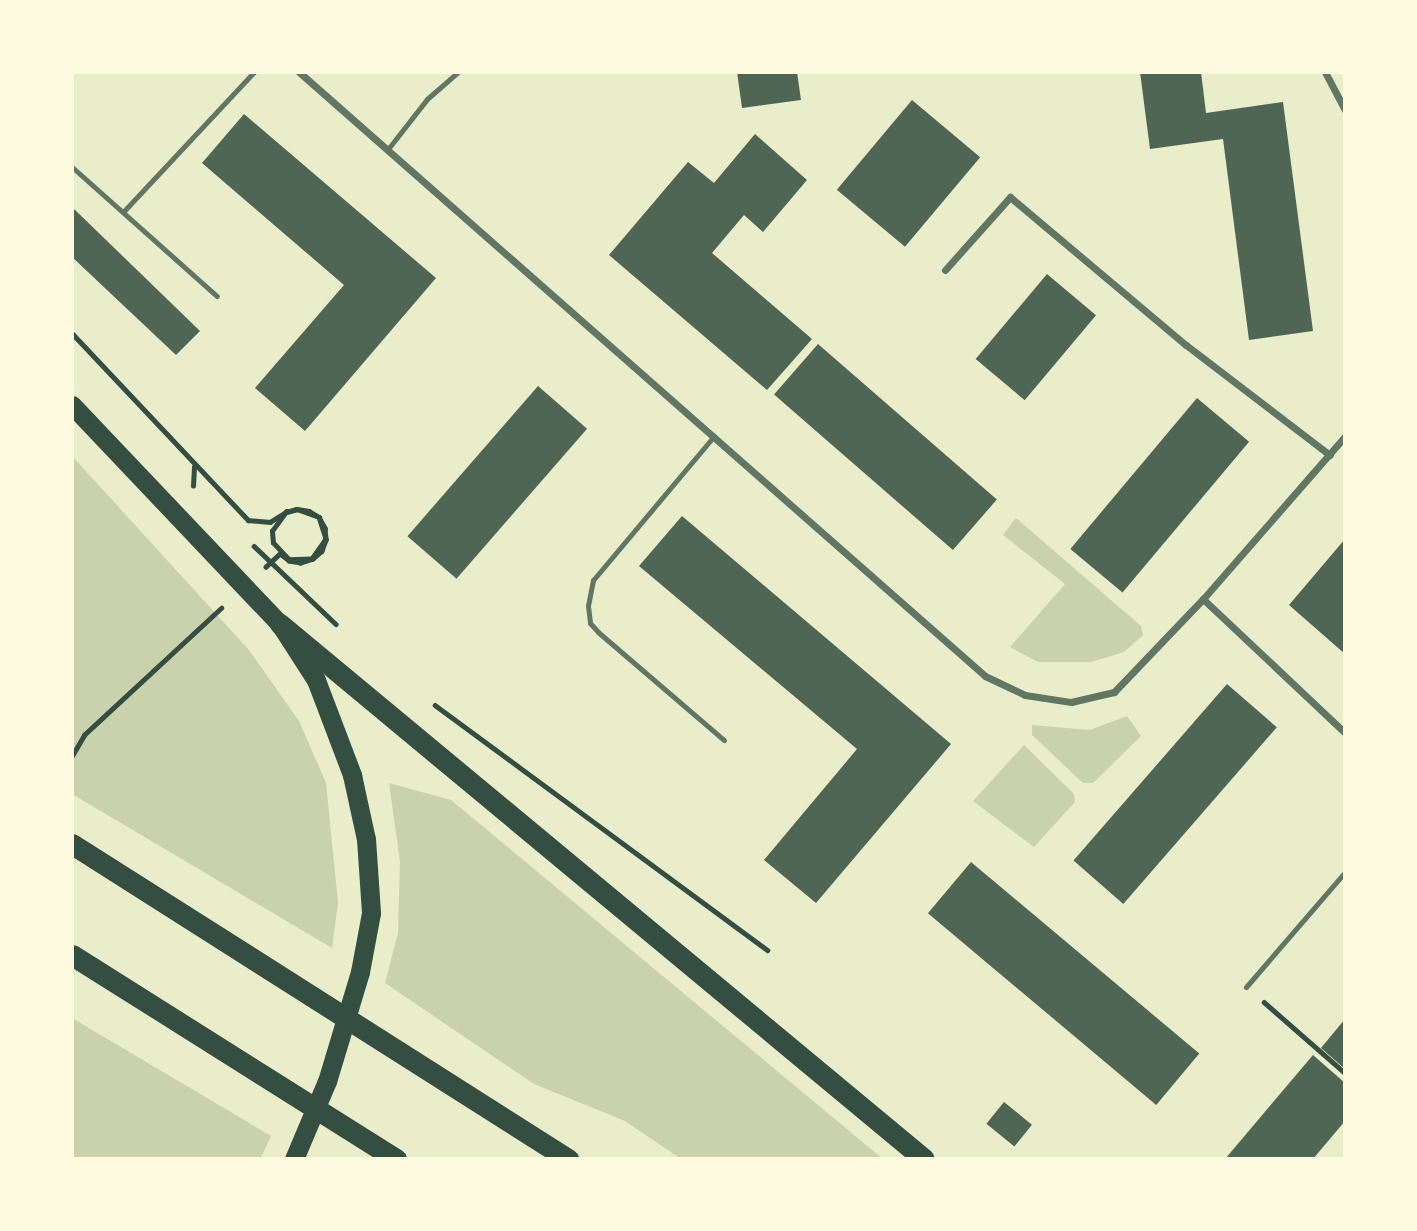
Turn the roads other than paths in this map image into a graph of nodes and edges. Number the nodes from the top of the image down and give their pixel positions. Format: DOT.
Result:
graph roads {
  1 [pos="254,72"];
  2 [pos="299,72"];
  3 [pos="458,72"];
  4 [pos="1325,72"];
  5 [pos="1345,110"];
  6 [pos="388,149"];
  7 [pos="72,166"];
  8 [pos="123,212"];
  9 [pos="945,270"];
  10 [pos="217,296"];
  11 [pos="72,405"];
  12 [pos="714,436"];
  13 [pos="1345,436"];
  14 [pos="1330,455"];
  15 [pos="1203,599"];
  16 [pos="280,624"];
  17 [pos="1345,733"];
  18 [pos="724,740"];
  19 [pos="72,844"];
  20 [pos="1345,872"];
  21 [pos="72,955"];
  22 [pos="1246,987"];
  23 [pos="294,1159"];
  24 [pos="396,1159"];
  25 [pos="568,1159"];
  26 [pos="925,1159"];
  1 -- 8 [label="lane"];
  2 -- 6 [label="street"];
  3 -- 6 [label="lane"];
  4 -- 5 [label="street"];
  6 -- 12 [label="street"];
  7 -- 8 [label="lane"];
  8 -- 10 [label="lane"];
  9 -- 14 [label="street"];
  11 -- 16 [label="highway"];
  12 -- 15 [label="street"];
  12 -- 18 [label="lane"];
  13 -- 14 [label="street"];
  14 -- 15 [label="street"];
  15 -- 17 [label="street"];
  16 -- 23 [label="highway"];
  16 -- 26 [label="highway"];
  19 -- 25 [label="highway"];
  20 -- 22 [label="lane"];
  21 -- 24 [label="highway"];
}
